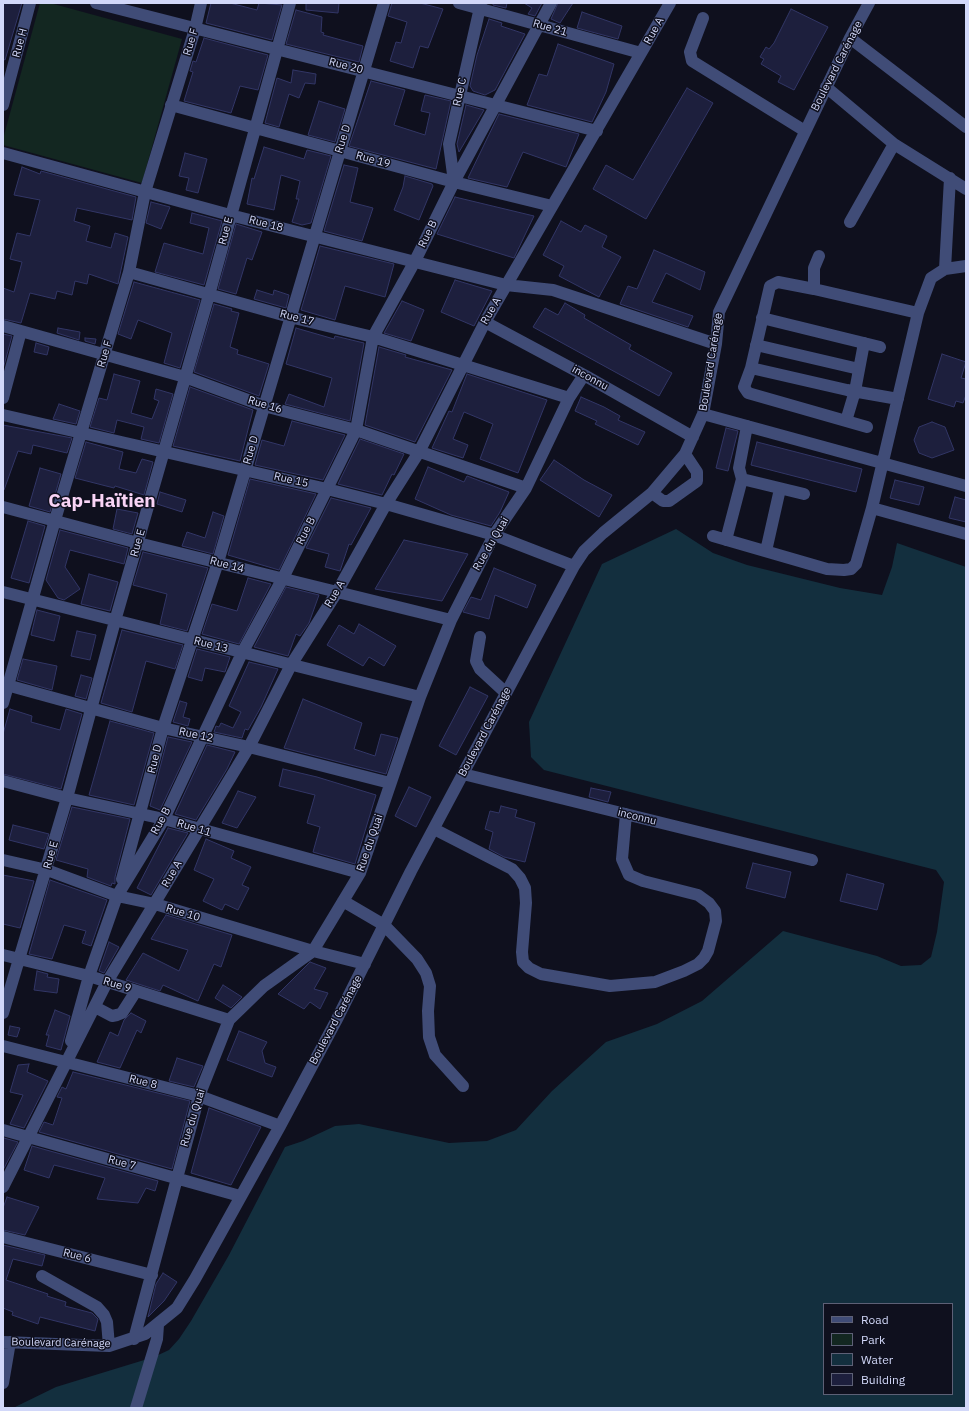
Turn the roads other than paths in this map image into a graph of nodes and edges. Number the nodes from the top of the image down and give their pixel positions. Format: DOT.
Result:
graph roads {
  1 [pos="30,3"];
  2 [pos="201,3"];
  3 [pos="290,3"];
  4 [pos="384,3"];
  5 [pos="459,3"];
  6 [pos="551,3"];
  7 [pos="670,3"];
  8 [pos="869,3"];
  9 [pos="102,4"];
  10 [pos="480,6"];
  11 [pos="703,18"];
  12 [pos="538,24"];
  13 [pos="195,29"];
  14 [pos="850,38"];
  15 [pos="278,48"];
  16 [pos="641,54"];
  17 [pos="365,71"];
  18 [pos="7,73"];
  19 [pos="826,88"];
  20 [pos="459,96"];
  21 [pos="3,105"];
  22 [pos="172,105"];
  23 [pos="496,105"];
  24 [pos="966,127"];
  25 [pos="256,129"];
  26 [pos="596,131"];
  27 [pos="805,131"];
  28 [pos="894,144"];
  29 [pos="340,151"];
  30 [pos="3,153"];
  31 [pos="950,178"];
  32 [pos="454,182"];
  33 [pos="966,189"];
  34 [pos="145,192"];
  35 [pos="552,206"];
  36 [pos="230,215"];
  37 [pos="850,222"];
  38 [pos="316,236"];
  39 [pos="819,256"];
  40 [pos="415,261"];
  41 [pos="966,266"];
  42 [pos="944,269"];
  43 [pos="129,272"];
  44 [pos="506,285"];
  45 [pos="814,289"];
  46 [pos="209,295"];
  47 [pos="918,313"];
  48 [pos="290,317"];
  49 [pos="762,318"];
  50 [pos="485,322"];
  51 [pos="3,326"];
  52 [pos="21,331"];
  53 [pos="373,338"];
  54 [pos="864,343"];
  55 [pos="716,344"];
  56 [pos="756,345"];
  57 [pos="880,347"];
  58 [pos="105,354"];
  59 [pos="464,365"];
  60 [pos="751,368"];
  61 [pos="859,370"];
  62 [pos="584,375"];
  63 [pos="185,377"];
  64 [pos="855,391"];
  65 [pos="3,398"];
  66 [pos="569,398"];
  67 [pos="898,399"];
  68 [pos="264,406"];
  69 [pos="703,414"];
  70 [pos="3,415"];
  71 [pos="846,421"];
  72 [pos="747,426"];
  73 [pos="867,427"];
  74 [pos="356,430"];
  75 [pos="81,434"];
  76 [pos="693,437"];
  77 [pos="163,451"];
  78 [pos="419,452"];
  79 [pos="685,454"];
  80 [pos="884,464"];
  81 [pos="246,470"];
  82 [pos="742,479"];
  83 [pos="966,486"];
  84 [pos="328,488"];
  85 [pos="526,488"];
  86 [pos="780,489"];
  87 [pos="652,493"];
  88 [pos="804,494"];
  89 [pos="386,504"];
  90 [pos="3,507"];
  91 [pos="872,508"];
  92 [pos="55,520"];
  93 [pos="966,534"];
  94 [pos="494,536"];
  95 [pos="713,536"];
  96 [pos="726,540"];
  97 [pos="138,543"];
  98 [pos="766,552"];
  99 [pos="218,562"];
  100 [pos="574,566"];
  101 [pos="283,578"];
  102 [pos="3,592"];
  103 [pos="337,592"];
  104 [pos="32,598"];
  105 [pos="451,620"];
  106 [pos="115,621"];
  107 [pos="480,636"];
  108 [pos="192,640"];
  109 [pos="242,653"];
  110 [pos="291,665"];
  111 [pos="6,684"];
  112 [pos="506,693"];
  113 [pos="420,697"];
  114 [pos="3,703"];
  115 [pos="92,707"];
  116 [pos="164,728"];
  117 [pos="203,736"];
  118 [pos="249,747"];
  119 [pos="463,774"];
  120 [pos="3,781"];
  121 [pos="390,783"];
  122 [pos="67,798"];
  123 [pos="141,814"];
  124 [pos="626,814"];
  125 [pos="164,819"];
  126 [pos="434,829"];
  127 [pos="198,830"];
  128 [pos="3,860"];
  129 [pos="812,860"];
  130 [pos="47,870"];
  131 [pos="360,873"];
  132 [pos="117,896"];
  133 [pos="343,901"];
  134 [pos="155,904"];
  135 [pos="384,926"];
  136 [pos="313,951"];
  137 [pos="3,955"];
  138 [pos="19,959"];
  139 [pos="365,964"];
  140 [pos="89,976"];
  141 [pos="107,982"];
  142 [pos="136,991"];
  143 [pos="95,1007"];
  144 [pos="3,1013"];
  145 [pos="229,1020"];
  146 [pos="3,1046"];
  147 [pos="65,1063"];
  148 [pos="463,1086"];
  149 [pos="199,1096"];
  150 [pos="280,1126"];
  151 [pos="3,1130"];
  152 [pos="30,1137"];
  153 [pos="176,1178"];
  154 [pos="3,1187"];
  155 [pos="240,1196"];
  156 [pos="3,1237"];
  157 [pos="152,1275"];
  158 [pos="42,1276"];
  159 [pos="158,1325"];
  160 [pos="134,1339"];
  161 [pos="7,1342"];
  162 [pos="109,1346"];
  163 [pos="3,1383"];
  164 [pos="136,1408"];
  1 -- 18 [label="street, Rue H"];
  2 -- 13 [label="street, Rue F"];
  3 -- 15 [label="street, Rue E"];
  4 -- 17 [label="street, Rue D"];
  5 -- 10 [label="street, Rue 21"];
  6 -- 12 [label="street, Rue B"];
  7 -- 16 [label="street, Rue A"];
  8 -- 14 [label="street, Boulevard Carénage"];
  9 -- 13 [label="street, Rue 20"];
  10 -- 12 [label="street, Rue 21"];
  10 -- 20 [label="street, Rue C"];
  11 -- 27 [label="street"];
  12 -- 16 [label="street, Rue 21"];
  12 -- 23 [label="street, Rue B"];
  13 -- 15 [label="street, Rue 20"];
  13 -- 22 [label="street, Rue F"];
  14 -- 19 [label="street, Boulevard Carénage"];
  14 -- 24 [label="street"];
  15 -- 17 [label="street, Rue 20"];
  15 -- 25 [label="street, Rue E"];
  16 -- 26 [label="street, Rue A"];
  17 -- 20 [label="street, Rue 20"];
  17 -- 29 [label="street, Rue D"];
  18 -- 21 [label="street, Rue H"];
  19 -- 27 [label="street, Boulevard Carénage"];
  19 -- 28 [label="street"];
  20 -- 23 [label="street, Rue 20"];
  20 -- 32 [label="street, Rue C"];
  22 -- 25 [label="street, Rue 19"];
  22 -- 34 [label="street, Rue F"];
  23 -- 26 [label="street, Rue 20"];
  23 -- 32 [label="street, Rue B"];
  25 -- 29 [label="street, Rue 19"];
  25 -- 36 [label="street, Rue E"];
  26 -- 35 [label="street, Rue A"];
  27 -- 55 [label="street, Boulevard Carénage"];
  28 -- 31 [label="street"];
  28 -- 37 [label="street"];
  29 -- 32 [label="street, Rue 19"];
  29 -- 38 [label="street, Rue D"];
  30 -- 34 [label="street, Rue 18"];
  31 -- 33 [label="street"];
  31 -- 42 [label="street"];
  32 -- 35 [label="street, Rue 19"];
  32 -- 40 [label="street, Rue B"];
  34 -- 36 [label="street, Rue 18"];
  34 -- 43 [label="street, Rue F"];
  35 -- 44 [label="street, Rue A"];
  36 -- 38 [label="street, Rue 18"];
  36 -- 46 [label="street, Rue E"];
  38 -- 40 [label="street, Rue 18"];
  38 -- 48 [label="street, Rue D"];
  39 -- 45 [label="street"];
  40 -- 44 [label="street, Rue 18"];
  40 -- 53 [label="street, Rue B"];
  41 -- 42 [label="street"];
  42 -- 47 [label="street"];
  43 -- 46 [label="street, Rue 17"];
  43 -- 58 [label="street, Rue F"];
  44 -- 50 [label="street, Rue A"];
  44 -- 55 [label="street, Rue 18"];
  45 -- 47 [label="street"];
  45 -- 49 [label="street"];
  46 -- 48 [label="street, Rue 17"];
  46 -- 63 [label="street, Rue E"];
  47 -- 67 [label="street"];
  48 -- 53 [label="street, Rue 17"];
  48 -- 68 [label="street, Rue D"];
  49 -- 54 [label="street"];
  49 -- 56 [label="street"];
  50 -- 59 [label="street, Rue A"];
  50 -- 62 [label="street, inconnu"];
  51 -- 52 [label="street, Rue 16"];
  52 -- 58 [label="street, Rue 16"];
  52 -- 65 [label="street"];
  53 -- 59 [label="street, Rue 17"];
  53 -- 74 [label="street, Rue B"];
  54 -- 57 [label="street"];
  54 -- 61 [label="street"];
  55 -- 69 [label="street, Boulevard Carénage"];
  56 -- 60 [label="street"];
  56 -- 61 [label="street"];
  58 -- 63 [label="street, Rue 16"];
  58 -- 75 [label="street, Rue F"];
  59 -- 66 [label="street"];
  59 -- 78 [label="street, Rue A"];
  60 -- 64 [label="street"];
  60 -- 71 [label="street"];
  61 -- 64 [label="street"];
  62 -- 66 [label="street, Rue du Quai"];
  62 -- 76 [label="street, inconnu"];
  63 -- 68 [label="street, Rue 16"];
  63 -- 77 [label="street, Rue E"];
  64 -- 67 [label="street"];
  64 -- 71 [label="street"];
  66 -- 85 [label="street, Rue du Quai"];
  67 -- 80 [label="street"];
  68 -- 74 [label="street, Rue 16"];
  68 -- 81 [label="street, Rue D"];
  69 -- 72 [label="street"];
  69 -- 76 [label="street, Boulevard Carénage"];
  70 -- 75 [label="street, Rue 15"];
  71 -- 73 [label="street"];
  72 -- 80 [label="street"];
  72 -- 82 [label="street"];
  74 -- 78 [label="street, Rue 16"];
  74 -- 84 [label="street, Rue B"];
  75 -- 77 [label="street, Rue 15"];
  75 -- 92 [label="street, Rue F"];
  76 -- 79 [label="street, Boulevard Carénage"];
  77 -- 81 [label="street, Rue 15"];
  77 -- 97 [label="street, Rue E"];
  78 -- 85 [label="street, Rue 16"];
  78 -- 89 [label="street, Rue A"];
  79 -- 87 [label="street, Boulevard Carénage"];
  79 -- 87 [label="street"];
  80 -- 83 [label="street"];
  80 -- 91 [label="street"];
  81 -- 84 [label="street, Rue 15"];
  81 -- 99 [label="street, Rue D"];
  82 -- 86 [label="street"];
  82 -- 96 [label="street"];
  84 -- 89 [label="street, Rue 15"];
  84 -- 101 [label="street, Rue B"];
  85 -- 94 [label="street, Rue du Quai"];
  86 -- 88 [label="street"];
  86 -- 98 [label="street"];
  87 -- 100 [label="street, Boulevard Carénage"];
  89 -- 94 [label="street, Rue 15"];
  89 -- 103 [label="street, Rue A"];
  90 -- 92 [label="street, Rue 14"];
  91 -- 93 [label="street"];
  91 -- 98 [label="street"];
  92 -- 97 [label="street, Rue 14"];
  92 -- 104 [label="street, Rue F"];
  94 -- 100 [label="street, Rue 15"];
  94 -- 105 [label="street, Rue du Quai"];
  95 -- 96 [label="street"];
  96 -- 98 [label="street"];
  97 -- 99 [label="street, Rue 14"];
  97 -- 106 [label="street, Rue E"];
  99 -- 101 [label="street, Rue 14"];
  99 -- 108 [label="street, Rue D"];
  100 -- 112 [label="street, Boulevard Carénage"];
  101 -- 103 [label="street, Rue 14"];
  101 -- 109 [label="street, Rue B"];
  102 -- 104 [label="street, Rue 13"];
  103 -- 105 [label="street, Rue 14"];
  103 -- 110 [label="street, Rue A"];
  104 -- 106 [label="street, Rue 13"];
  104 -- 111 [label="street, Rue F"];
  105 -- 113 [label="street, Rue du Quai"];
  106 -- 108 [label="street, Rue 13"];
  106 -- 115 [label="street, Rue E"];
  107 -- 112 [label="street"];
  108 -- 109 [label="street, Rue 13"];
  108 -- 116 [label="street, Rue D"];
  109 -- 110 [label="street, Rue 13"];
  109 -- 117 [label="street, Rue B"];
  110 -- 113 [label="street, Rue 13"];
  110 -- 118 [label="street, Rue A"];
  111 -- 114 [label="street, Rue F"];
  111 -- 115 [label="street, Rue 12"];
  112 -- 119 [label="street, Boulevard Carénage"];
  113 -- 121 [label="street, Rue du Quai"];
  115 -- 116 [label="street, Rue 12"];
  115 -- 122 [label="street, Rue E"];
  116 -- 117 [label="street, Rue 12"];
  116 -- 123 [label="street, Rue D"];
  117 -- 118 [label="street, Rue 12"];
  117 -- 125 [label="street, Rue B"];
  118 -- 121 [label="street, Rue 12"];
  118 -- 127 [label="street, Rue A"];
  119 -- 124 [label="street, inconnu"];
  119 -- 126 [label="street, Boulevard Carénage"];
  120 -- 122 [label="street, Rue 11"];
  121 -- 131 [label="street, Rue du Quai"];
  122 -- 123 [label="street, Rue 11"];
  122 -- 130 [label="street, Rue E"];
  123 -- 125 [label="street, Rue 11"];
  123 -- 132 [label="street, Rue D"];
  124 -- 126 [label="street"];
  124 -- 129 [label="street, inconnu"];
  125 -- 127 [label="street, Rue 11"];
  125 -- 132 [label="street, Rue B"];
  126 -- 135 [label="street, Boulevard Carénage"];
  127 -- 131 [label="street, Rue 11"];
  127 -- 134 [label="street, Rue A"];
  128 -- 130 [label="street, Rue 10"];
  130 -- 132 [label="street, Rue 10"];
  130 -- 138 [label="street, Rue E"];
  131 -- 133 [label="street, Rue du Quai"];
  132 -- 134 [label="street, Rue 10"];
  132 -- 140 [label="street, Rue B"];
  133 -- 135 [label="street"];
  133 -- 136 [label="street, Rue du Quai"];
  134 -- 136 [label="street, Rue 10"];
  134 -- 141 [label="street, Rue A"];
  135 -- 139 [label="street, Boulevard Carénage"];
  135 -- 148 [label="street"];
  136 -- 139 [label="street, Rue 10"];
  136 -- 145 [label="street, Rue du Quai"];
  137 -- 138 [label="street, Rue 9"];
  138 -- 140 [label="street, Rue 9"];
  138 -- 144 [label="street, Rue E"];
  139 -- 150 [label="street, Boulevard Carénage"];
  140 -- 141 [label="street, Rue 9"];
  140 -- 147 [label="street, Rue B"];
  141 -- 142 [label="street, Rue 9"];
  141 -- 143 [label="street, Rue A"];
  142 -- 143 [label="street"];
  142 -- 145 [label="street, Rue 9"];
  143 -- 147 [label="street, Rue A"];
  145 -- 149 [label="street, Rue du Quai"];
  146 -- 147 [label="street, Rue 8"];
  147 -- 149 [label="street, Rue 8"];
  147 -- 152 [label="street, Rue A"];
  149 -- 150 [label="street, Rue 8"];
  149 -- 153 [label="street, Rue du Quai"];
  150 -- 155 [label="street, Boulevard Carénage"];
  151 -- 152 [label="street, Rue 7"];
  152 -- 153 [label="street, Rue 7"];
  152 -- 154 [label="street, Rue A"];
  153 -- 155 [label="street, Rue 7"];
  153 -- 157 [label="street, Rue du Quai"];
  155 -- 159 [label="street, Boulevard Carénage"];
  156 -- 157 [label="street, Rue 6"];
  157 -- 160 [label="street, Rue du Quai"];
  158 -- 162 [label="street"];
  159 -- 160 [label="street, Boulevard Carénage"];
  159 -- 164 [label="street"];
  160 -- 162 [label="street, Boulevard Carénage"];
  161 -- 162 [label="street, Boulevard Carénage"];
  161 -- 163 [label="street"];
}
